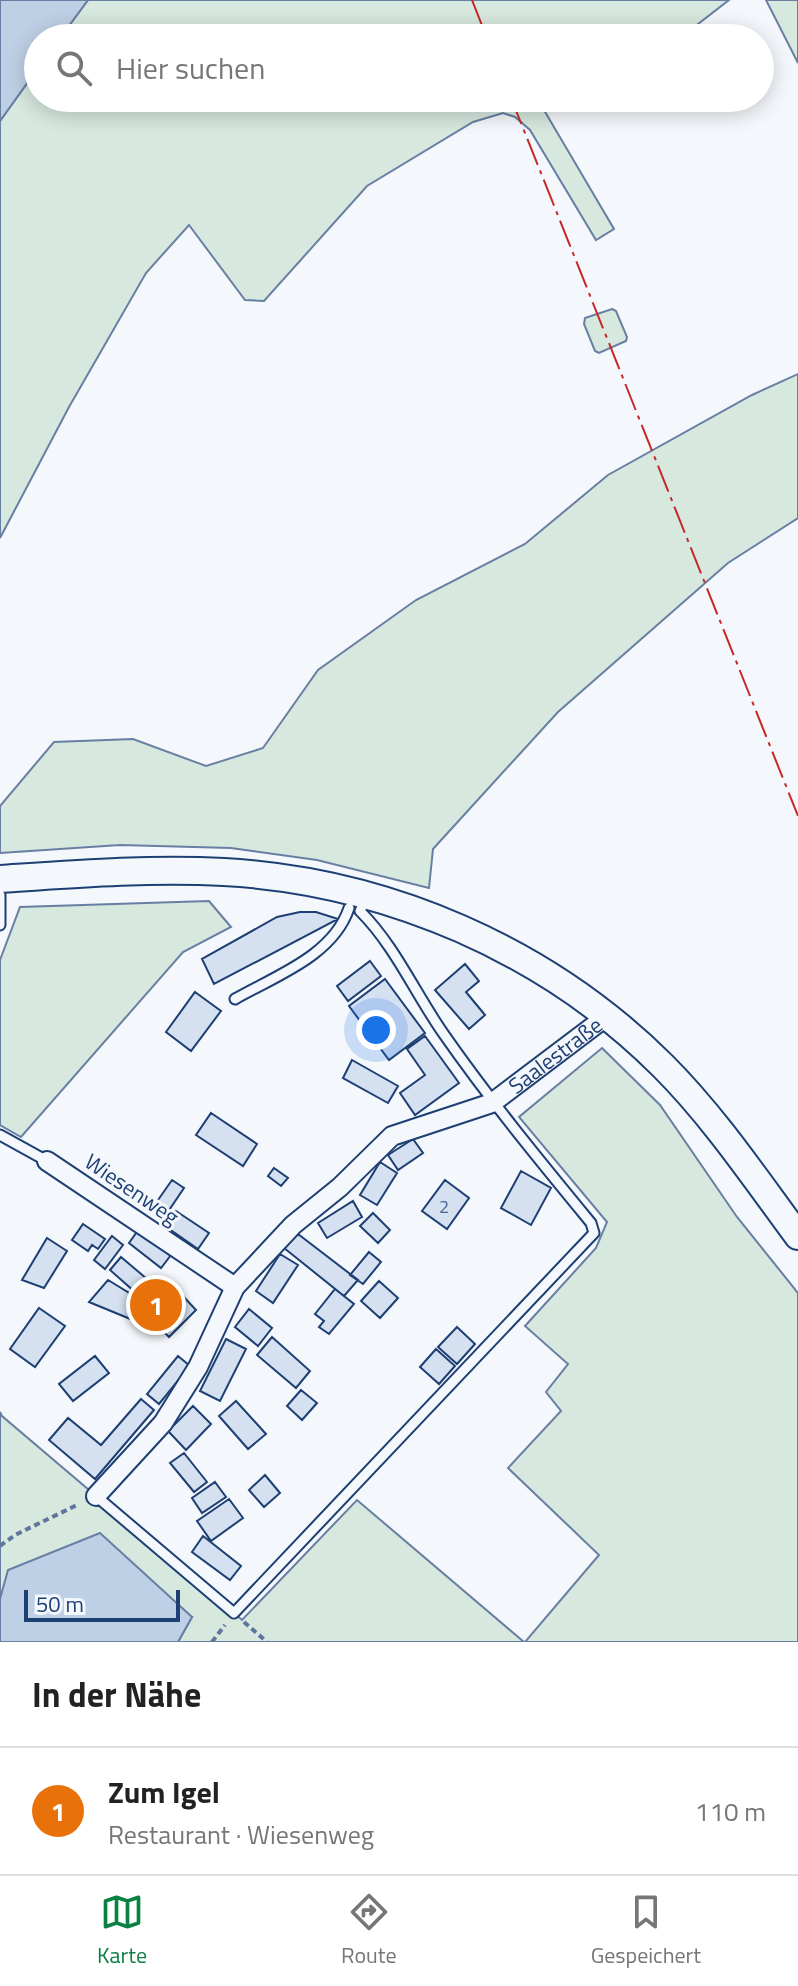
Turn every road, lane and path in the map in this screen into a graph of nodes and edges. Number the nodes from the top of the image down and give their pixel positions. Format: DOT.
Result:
graph roads {
  1 [pos="0,879"];
  2 [pos="0,895"];
  3 [pos="358,902"];
  4 [pos="0,925"];
  5 [pos="235,999"];
  6 [pos="607,1016"];
  7 [pos="492,1103"];
  8 [pos="0,1135"];
  9 [pos="47,1161"];
  10 [pos="798,1236"];
  11 [pos="235,1287"];
  12 [pos="96,1496"];
  13 [pos="0,1546"];
  14 [pos="234,1613"];
  15 [pos="212,1642"];
  16 [pos="267,1642"];
  1 -- 3 [label="street, Saalestraße"];
  2 -- 4 [label="lane"];
  3 -- 5 [label="lane"];
  3 -- 6 [label="street, Saalestraße"];
  3 -- 7 [label="lane"];
  6 -- 7 [label="street, Saalestraße"];
  6 -- 10 [label="street"];
  7 -- 11 [label="street, Saalestraße"];
  7 -- 14 [label="lane"];
  8 -- 9 [label="lane, Wiesenweg"];
  9 -- 11 [label="street, Wiesenweg"];
  11 -- 12 [label="street, Saalestraße"];
  12 -- 13 [label="path"];
  12 -- 14 [label="lane"];
  14 -- 15 [label="path"];
  14 -- 16 [label="path"];
}
